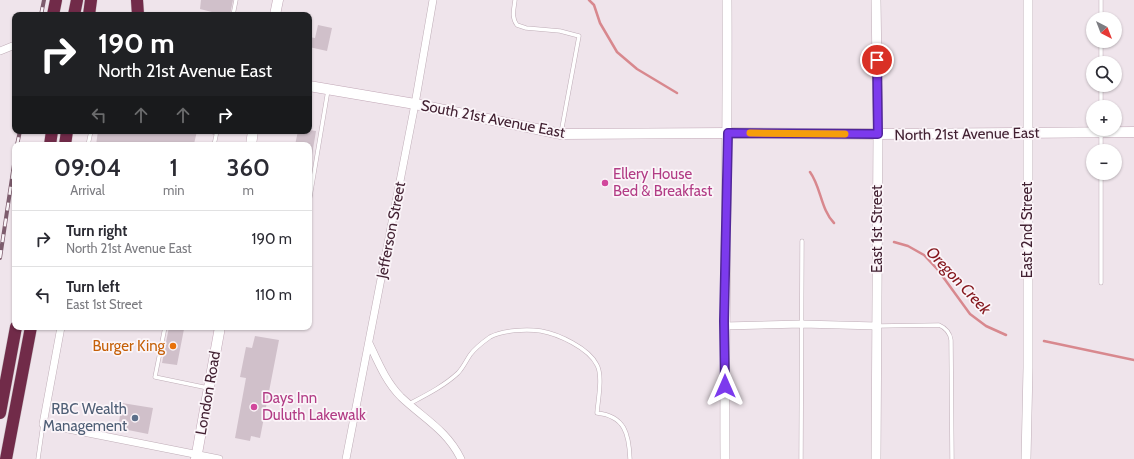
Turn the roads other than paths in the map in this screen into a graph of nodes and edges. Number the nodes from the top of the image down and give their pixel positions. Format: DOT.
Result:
graph roads {
  1 [pos="56,0"];
  2 [pos="77,0"];
  3 [pos="92,0"];
  4 [pos="236,0"];
  5 [pos="278,0"];
  6 [pos="433,0"];
  7 [pos="515,0"];
  8 [pos="727,0"];
  9 [pos="876,0"];
  10 [pos="1028,0"];
  11 [pos="1101,0"];
  12 [pos="54,12"];
  13 [pos="75,12"];
  14 [pos="90,12"];
  15 [pos="234,12"];
  16 [pos="276,12"];
  17 [pos="1101,12"];
  18 [pos="12,46"];
  19 [pos="0,51"];
  20 [pos="312,87"];
  21 [pos="328,90"];
  22 [pos="415,104"];
  23 [pos="1086,131"];
  24 [pos="1122,132"];
  25 [pos="1134,132"];
  26 [pos="728,133"];
  27 [pos="1027,133"];
  28 [pos="561,134"];
  29 [pos="878,134"];
  30 [pos="1102,180"];
  31 [pos="312,182"];
  32 [pos="802,241"];
  33 [pos="1101,283"];
  34 [pos="802,324"];
  35 [pos="724,326"];
  36 [pos="877,326"];
  37 [pos="15,330"];
  38 [pos="30,330"];
  39 [pos="60,330"];
  40 [pos="164,330"];
  41 [pos="219,330"];
  42 [pos="369,343"];
  43 [pos="209,388"];
  44 [pos="409,404"];
  45 [pos="0,413"];
  46 [pos="43,424"];
  47 [pos="196,457"];
  48 [pos="6,459"];
  49 [pos="38,459"];
  50 [pos="219,459"];
  51 [pos="346,459"];
  52 [pos="461,459"];
  53 [pos="630,459"];
  54 [pos="725,459"];
  55 [pos="801,459"];
  56 [pos="876,459"];
  57 [pos="952,459"];
  58 [pos="1026,459"];
  1 -- 12 [label="highway"];
  2 -- 13 [label="highway"];
  3 -- 14 [label="highway"];
  4 -- 15 [label="lane"];
  5 -- 16 [label="main road"];
  6 -- 22 [label="street, Jefferson Street"];
  7 -- 28 [label="lane"];
  8 -- 26 [label="street"];
  9 -- 29 [label="street, East 1st Street"];
  10 -- 27 [label="street, East 2nd Street"];
  11 -- 17 [label="lane"];
  18 -- 19 [label="street"];
  20 -- 21 [label="main road, South 21st Avenue East"];
  21 -- 22 [label="main road, South 21st Avenue East"];
  21 -- 31 [label="lane"];
  22 -- 28 [label="main road, South 21st Avenue East"];
  22 -- 42 [label="street, Jefferson Street"];
  23 -- 27 [label="main road, North 21st Avenue East"];
  24 -- 25 [label="main road, North 21st Avenue East"];
  26 -- 28 [label="main road, South 21st Avenue East"];
  26 -- 29 [label="main road, North 21st Avenue East"];
  26 -- 35 [label="street"];
  27 -- 29 [label="main road, North 21st Avenue East"];
  27 -- 58 [label="street, East 2nd Street"];
  29 -- 36 [label="street, East 1st Street"];
  30 -- 33 [label="lane"];
  32 -- 34 [label="lane"];
  34 -- 35 [label="street"];
  34 -- 36 [label="street"];
  34 -- 55 [label="lane"];
  35 -- 54 [label="street"];
  36 -- 56 [label="street, East 1st Street"];
  36 -- 57 [label="lane"];
  37 -- 45 [label="highway"];
  38 -- 48 [label="highway"];
  39 -- 46 [label="street"];
  40 -- 43 [label="lane"];
  41 -- 43 [label="main road, London Road"];
  42 -- 44 [label="street"];
  42 -- 51 [label="street, Jefferson Street"];
  43 -- 47 [label="main road, London Road"];
  44 -- 52 [label="street"];
  44 -- 53 [label="lane"];
  46 -- 47 [label="street"];
  46 -- 49 [label="lane"];
  47 -- 50 [label="street"];
}
